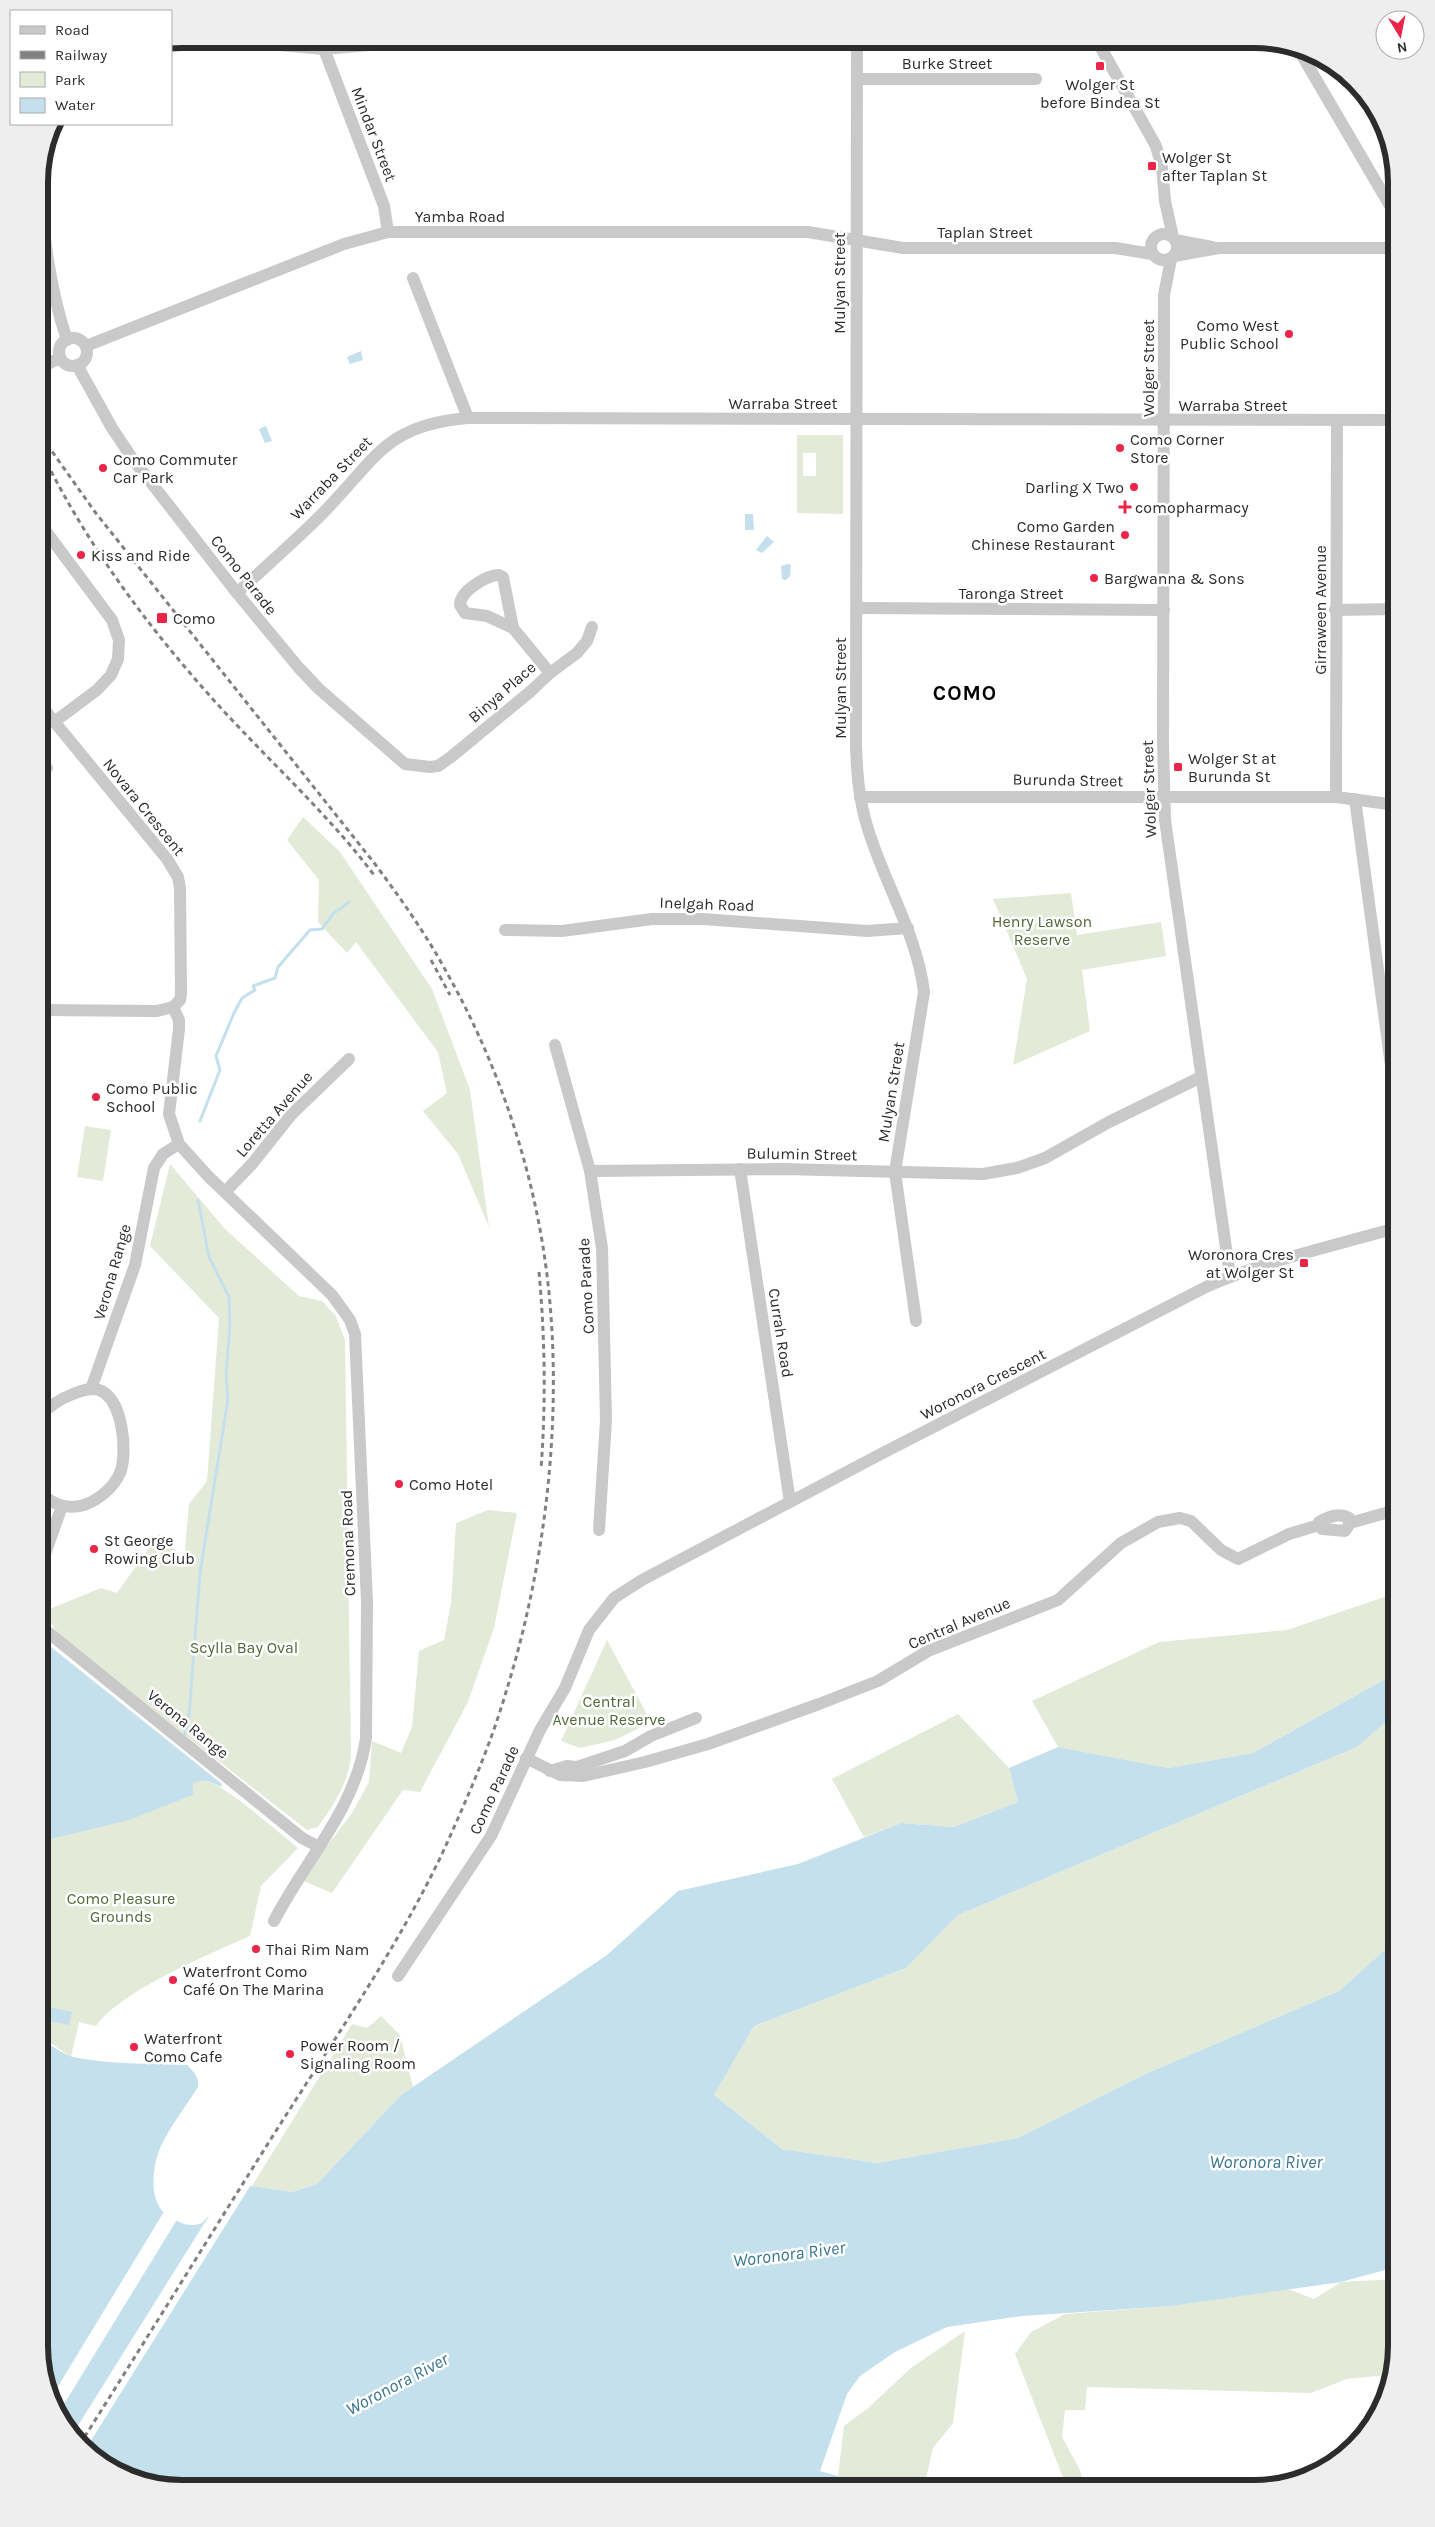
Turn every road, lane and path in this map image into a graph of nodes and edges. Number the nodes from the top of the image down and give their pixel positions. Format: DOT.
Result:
graph roads {
  1 [pos="303,47"];
  2 [pos="344,47"];
  3 [pos="857,48"];
  4 [pos="1101,48"];
  5 [pos="324,49"];
  6 [pos="1303,57"];
  7 [pos="857,79"];
  8 [pos="1036,79"];
  9 [pos="1164,201"];
  10 [pos="1388,202"];
  11 [pos="388,232"];
  12 [pos="1155,238"];
  13 [pos="1174,239"];
  14 [pos="856,240"];
  15 [pos="48,247"];
  16 [pos="1115,248"];
  17 [pos="1219,248"];
  18 [pos="1388,248"];
  19 [pos="1153,255"];
  20 [pos="1173,258"];
  21 [pos="413,278"];
  22 [pos="1164,295"];
  23 [pos="66,340"];
  24 [pos="86,346"];
  25 [pos="60,358"];
  26 [pos="48,364"];
  27 [pos="77,366"];
  28 [pos="468,418"];
  29 [pos="855,419"];
  30 [pos="1388,420"];
  31 [pos="1165,421"];
  32 [pos="1337,422"];
  33 [pos="48,534"];
  34 [pos="237,593"];
  35 [pos="857,608"];
  36 [pos="1388,609"];
  37 [pos="1164,610"];
  38 [pos="1336,610"];
  39 [pos="592,627"];
  40 [pos="513,628"];
  41 [pos="550,673"];
  42 [pos="48,714"];
  43 [pos="54,722"];
  44 [pos="422,768"];
  45 [pos="860,797"];
  46 [pos="1336,797"];
  47 [pos="1164,798"];
  48 [pos="1355,799"];
  49 [pos="1388,804"];
  50 [pos="908,928"];
  51 [pos="505,930"];
  52 [pos="173,1007"];
  53 [pos="48,1010"];
  54 [pos="1388,1044"];
  55 [pos="555,1045"];
  56 [pos="349,1059"];
  57 [pos="1201,1077"];
  58 [pos="178,1144"];
  59 [pos="740,1169"];
  60 [pos="590,1171"];
  61 [pos="896,1172"];
  62 [pos="225,1192"];
  63 [pos="1388,1230"];
  64 [pos="1230,1276"];
  65 [pos="916,1321"];
  66 [pos="91,1389"];
  67 [pos="47,1410"];
  68 [pos="47,1498"];
  69 [pos="790,1502"];
  70 [pos="62,1506"];
  71 [pos="1388,1512"];
  72 [pos="599,1530"];
  73 [pos="47,1547"];
  74 [pos="603,1609"];
  75 [pos="47,1632"];
  76 [pos="696,1718"];
  77 [pos="526,1758"];
  78 [pos="550,1771"];
  79 [pos="319,1847"];
  80 [pos="274,1921"];
  81 [pos="398,1976"];
  1 -- 5 [label="street"];
  2 -- 5 [label="street"];
  3 -- 7 [label="street, Mulyan Street"];
  4 -- 9 [label="street"];
  5 -- 11 [label="street, Mindar Street"];
  6 -- 10 [label="street"];
  7 -- 8 [label="street, Burke Street"];
  7 -- 14 [label="street, Mulyan Street"];
  9 -- 12 [label="street"];
  9 -- 13 [label="street"];
  11 -- 14 [label="street, Yamba Road"];
  11 -- 24 [label="street, Yamba Road"];
  12 -- 13 [label="street"];
  12 -- 16 [label="street, Taplan Street"];
  12 -- 19 [label="street"];
  13 -- 17 [label="street"];
  13 -- 20 [label="street"];
  14 -- 16 [label="street, Taplan Street"];
  14 -- 29 [label="street, Mulyan Street"];
  15 -- 23 [label="street"];
  16 -- 19 [label="street, Taplan Street"];
  17 -- 18 [label="street"];
  17 -- 20 [label="street"];
  19 -- 20 [label="street"];
  19 -- 22 [label="street, Wolger Street"];
  20 -- 22 [label="street, Wolger Street"];
  21 -- 28 [label="street"];
  22 -- 31 [label="street, Wolger Street"];
  23 -- 24 [label="street"];
  23 -- 25 [label="street"];
  24 -- 27 [label="street"];
  25 -- 26 [label="street"];
  25 -- 27 [label="street"];
  27 -- 34 [label="street, Como Parade"];
  28 -- 29 [label="street, Warraba Street"];
  28 -- 34 [label="street, Warraba Street"];
  29 -- 31 [label="street, Warraba Street"];
  29 -- 35 [label="street, Mulyan Street"];
  30 -- 32 [label="street, Warraba Street"];
  31 -- 32 [label="street, Warraba Street"];
  31 -- 37 [label="street, Wolger Street"];
  32 -- 38 [label="street, Girraween Avenue"];
  33 -- 43 [label="street"];
  34 -- 44 [label="street, Como Parade"];
  35 -- 37 [label="street, Taronga Street"];
  35 -- 45 [label="street, Mulyan Street"];
  36 -- 38 [label="street"];
  37 -- 47 [label="street, Wolger Street"];
  38 -- 46 [label="street, Girraween Avenue"];
  39 -- 41 [label="street, Binya Place"];
  40 -- 40 [label="street"];
  40 -- 41 [label="street"];
  41 -- 44 [label="street, Binya Place"];
  42 -- 43 [label="street, Novara Crescent"];
  43 -- 52 [label="street, Novara Crescent"];
  45 -- 47 [label="street, Burunda Street"];
  45 -- 50 [label="street, Mulyan Street"];
  46 -- 47 [label="street, Burunda Street"];
  46 -- 48 [label="street, Burunda Street"];
  47 -- 57 [label="street, Wolger Street"];
  48 -- 49 [label="street, Burunda Street"];
  48 -- 54 [label="street"];
  50 -- 51 [label="street, Inelgah Road"];
  50 -- 61 [label="street, Mulyan Street"];
  52 -- 53 [label="street"];
  52 -- 58 [label="street"];
  55 -- 60 [label="street, Como Parade"];
  56 -- 62 [label="street, Loretta Avenue"];
  57 -- 61 [label="street, Bulumin Street"];
  57 -- 64 [label="street, Wolger Street"];
  58 -- 62 [label="street"];
  58 -- 66 [label="street, Verona Range"];
  59 -- 60 [label="street, Bulumin Street"];
  59 -- 61 [label="street, Bulumin Street"];
  59 -- 69 [label="street, Currah Road"];
  60 -- 72 [label="street, Como Parade"];
  61 -- 65 [label="street, Mulyan Street"];
  62 -- 79 [label="street, Cremona Road"];
  63 -- 64 [label="street, Woronora Crescent"];
  64 -- 69 [label="street, Woronora Crescent"];
  66 -- 67 [label="street"];
  66 -- 70 [label="street"];
  68 -- 70 [label="street"];
  69 -- 74 [label="street, Woronora Crescent"];
  70 -- 73 [label="street"];
  71 -- 78 [label="street, Central Avenue"];
  74 -- 77 [label="street, Como Parade"];
  75 -- 79 [label="street, Verona Range"];
  76 -- 78 [label="street"];
  77 -- 78 [label="street, Central Avenue"];
  77 -- 81 [label="street, Como Parade"];
  79 -- 80 [label="street, Cremona Road"];
}
